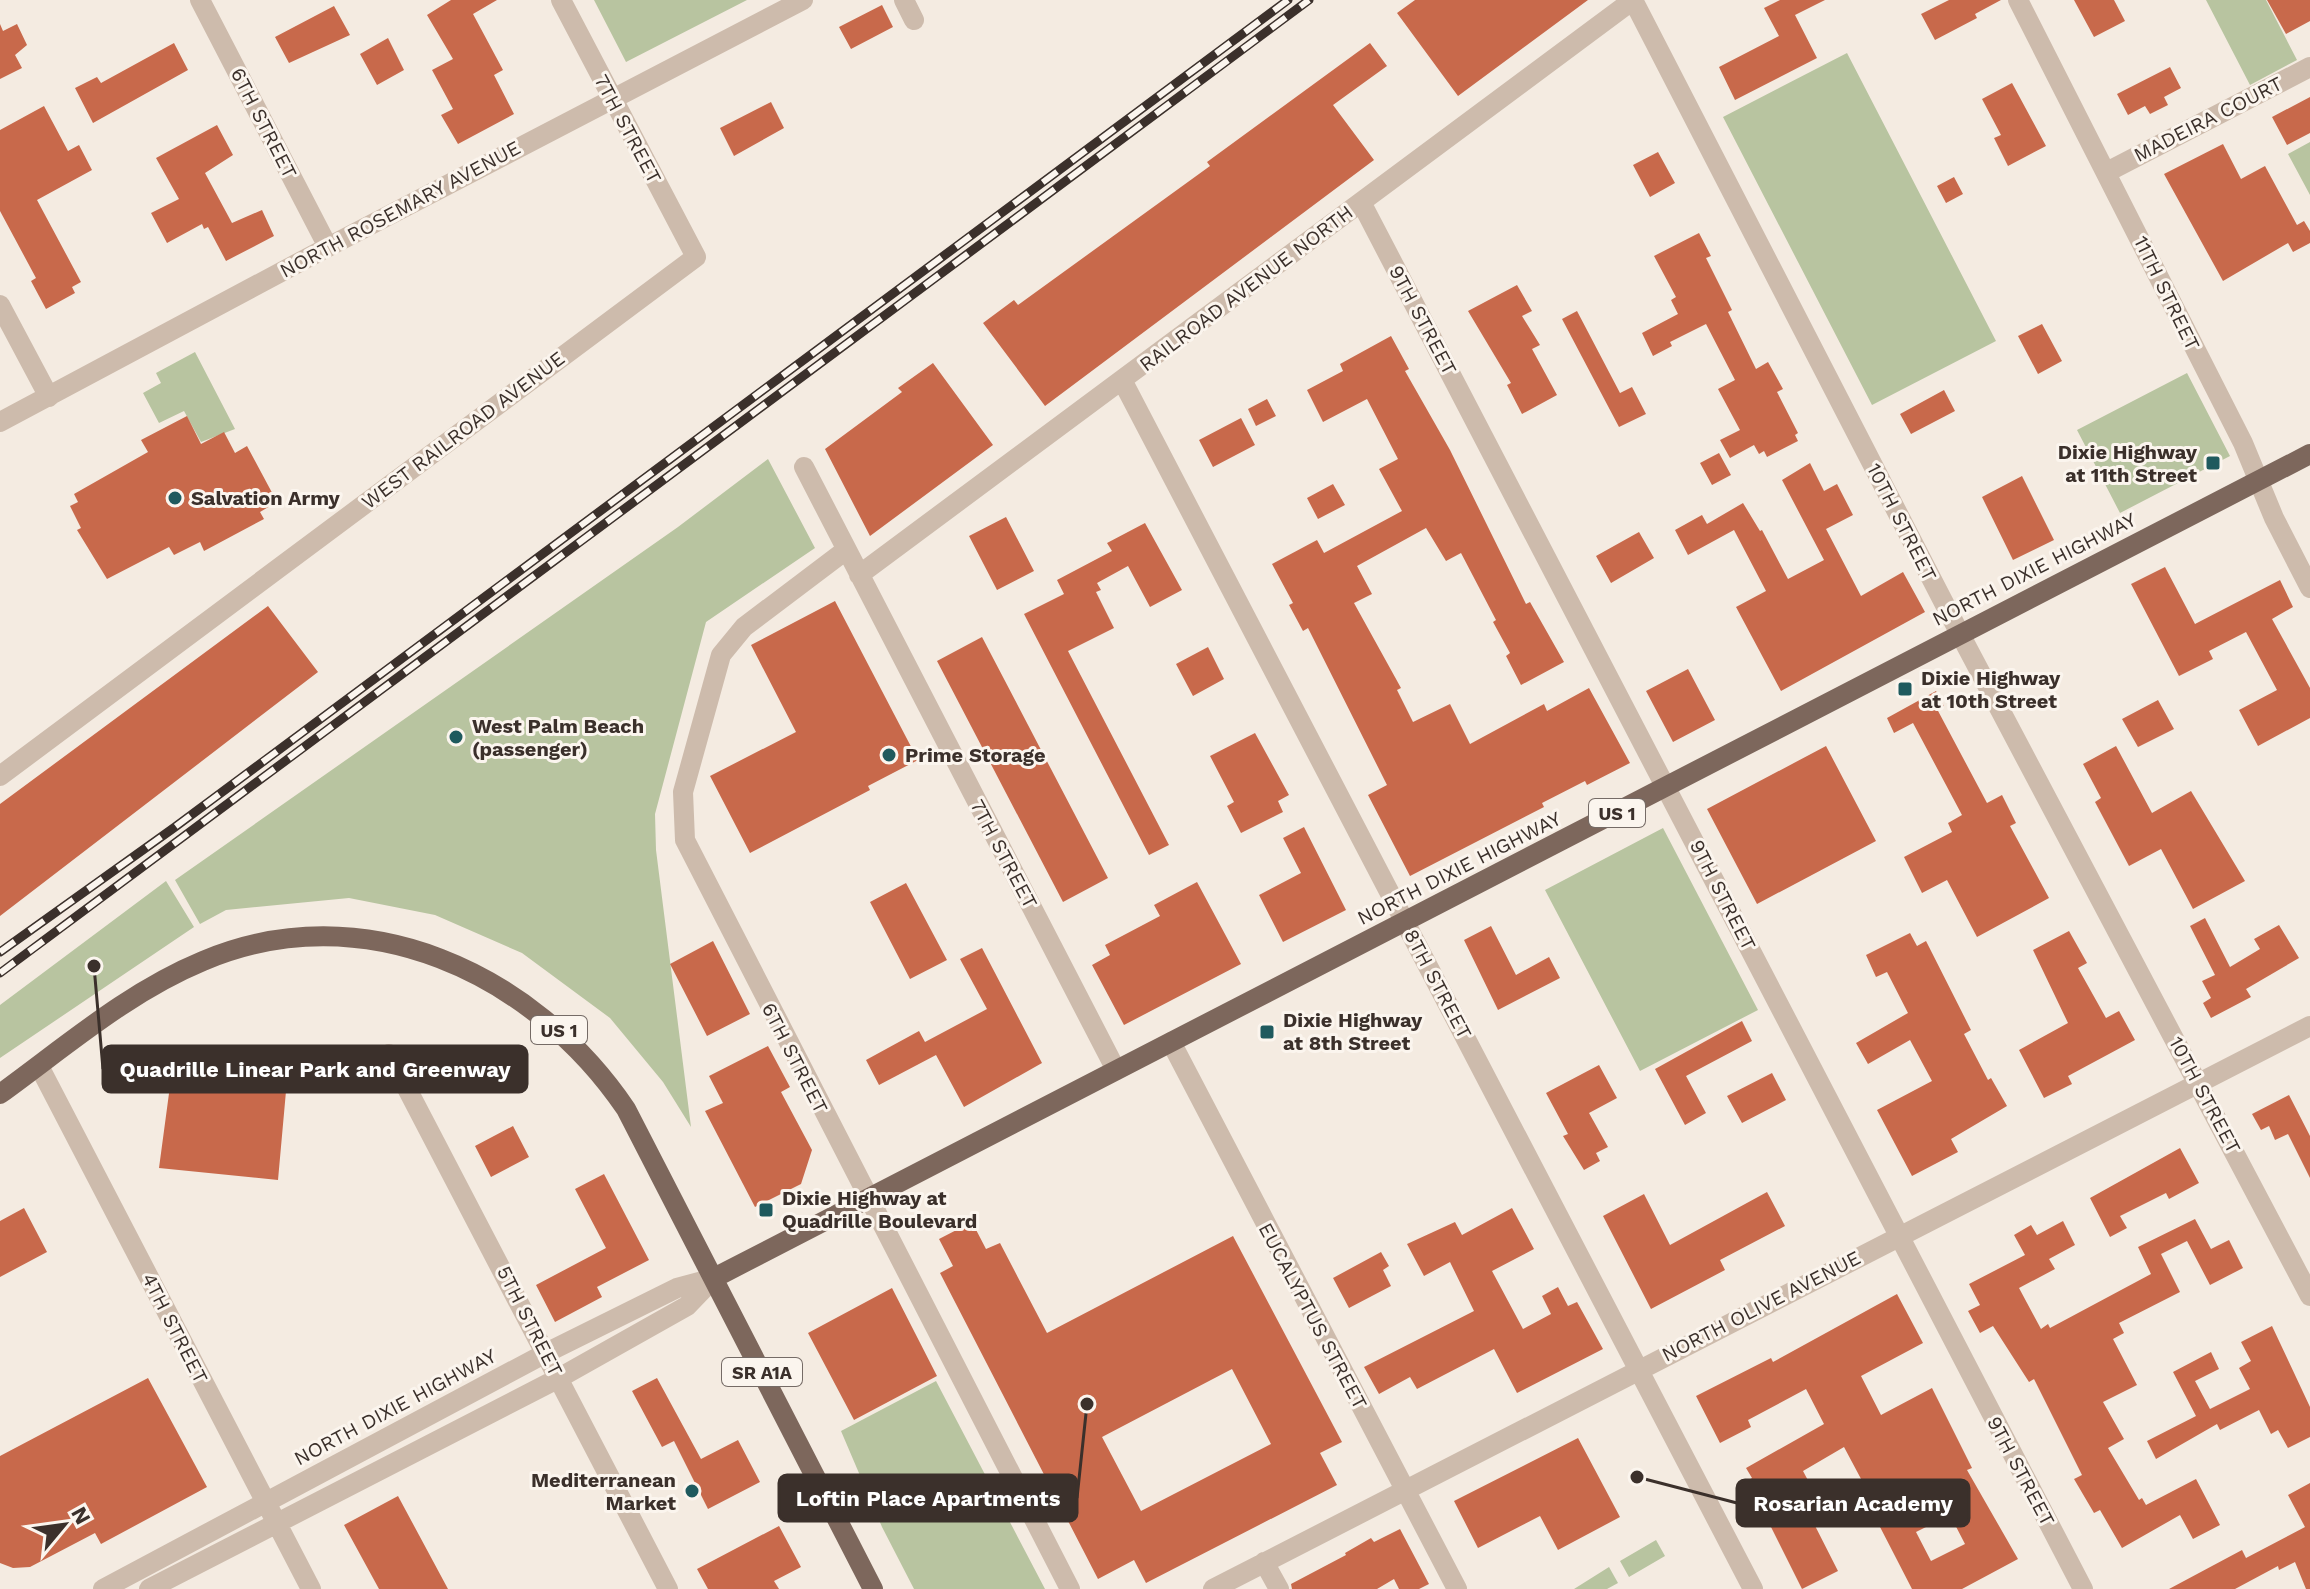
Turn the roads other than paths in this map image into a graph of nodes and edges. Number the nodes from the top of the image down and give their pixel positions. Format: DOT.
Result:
graph roads {
  1 [pos="200,0"];
  2 [pos="561,0"];
  3 [pos="803,0"];
  4 [pos="904,0"];
  5 [pos="1633,0"];
  6 [pos="2018,0"];
  7 [pos="914,20"];
  8 [pos="2310,67"];
  9 [pos="612,98"];
  10 [pos="2107,172"];
  11 [pos="1361,202"];
  12 [pos="328,247"];
  13 [pos="696,257"];
  14 [pos="0,305"];
  15 [pos="1122,380"];
  16 [pos="49,397"];
  17 [pos="0,422"];
  18 [pos="2310,454"];
  19 [pos="804,467"];
  20 [pos="2258,481"];
  21 [pos="846,550"];
  22 [pos="859,575"];
  23 [pos="2310,588"];
  24 [pos="1960,634"];
  25 [pos="0,776"];
  26 [pos="1668,787"];
  27 [pos="1405,922"];
  28 [pos="2310,1026"];
  29 [pos="1171,1042"];
  30 [pos="389,1054"];
  31 [pos="39,1066"];
  32 [pos="1116,1070"];
  33 [pos="2199,1083"];
  34 [pos="0,1094"];
  35 [pos="866,1198"];
  36 [pos="1898,1236"];
  37 [pos="714,1278"];
  38 [pos="2310,1296"];
  39 [pos="546,1353"];
  40 [pos="1638,1369"];
  41 [pos="559,1378"];
  42 [pos="1404,1491"];
  43 [pos="266,1502"];
  44 [pos="277,1523"];
  45 [pos="1264,1562"];
  46 [pos="103,1589"];
  47 [pos="149,1589"];
  48 [pos="311,1589"];
  49 [pos="668,1589"];
  50 [pos="873,1589"];
  51 [pos="1070,1589"];
  52 [pos="1213,1589"];
  53 [pos="1279,1589"];
  54 [pos="1457,1589"];
  55 [pos="1753,1589"];
  56 [pos="2083,1589"];
  1 -- 12 [label="street, 6TH STREET"];
  2 -- 9 [label="street, 7TH STREET"];
  3 -- 9 [label="street, NORTH ROSEMARY AVENUE"];
  4 -- 7 [label="street"];
  5 -- 11 [label="street, RAILROAD AVENUE NORTH"];
  5 -- 24 [label="street, 10TH STREET"];
  6 -- 10 [label="street, 11TH STREET"];
  8 -- 10 [label="street, MADEIRA COURT"];
  9 -- 12 [label="street, NORTH ROSEMARY AVENUE"];
  9 -- 13 [label="street, 7TH STREET"];
  10 -- 20 [label="street, 11TH STREET"];
  11 -- 15 [label="street, RAILROAD AVENUE NORTH"];
  11 -- 26 [label="street, 9TH STREET"];
  12 -- 16 [label="street, NORTH ROSEMARY AVENUE"];
  13 -- 25 [label="street, WEST RAILROAD AVENUE"];
  14 -- 16 [label="street"];
  15 -- 22 [label="street, RAILROAD AVENUE NORTH"];
  15 -- 27 [label="street, 8TH STREET"];
  16 -- 17 [label="street, NORTH ROSEMARY AVENUE"];
  18 -- 20 [label="main road, NORTH DIXIE HIGHWAY / US 1"];
  19 -- 21 [label="street, 7TH STREET"];
  20 -- 23 [label="street, 11TH STREET"];
  20 -- 24 [label="main road, NORTH DIXIE HIGHWAY / US 1"];
  21 -- 22 [label="street, 7TH STREET"];
  21 -- 35 [label="street, 6TH STREET"];
  22 -- 32 [label="street, 7TH STREET"];
  24 -- 26 [label="main road, NORTH DIXIE HIGHWAY / US 1"];
  24 -- 33 [label="street, 10TH STREET"];
  26 -- 27 [label="main road, NORTH DIXIE HIGHWAY / US 1"];
  26 -- 36 [label="street, 9TH STREET"];
  27 -- 29 [label="main road, NORTH DIXIE HIGHWAY / US 1"];
  27 -- 40 [label="street, 8TH STREET"];
  28 -- 33 [label="street, NORTH OLIVE AVENUE"];
  29 -- 32 [label="main road, NORTH DIXIE HIGHWAY / US 1"];
  29 -- 42 [label="street, EUCALYPTUS STREET"];
  30 -- 39 [label="street, 5TH STREET"];
  31 -- 34 [label="main road, US 1"];
  31 -- 37 [label="main road, US 1"];
  31 -- 43 [label="street, 4TH STREET"];
  32 -- 35 [label="main road, NORTH DIXIE HIGHWAY / US 1"];
  33 -- 36 [label="street, NORTH OLIVE AVENUE"];
  33 -- 38 [label="street, 10TH STREET"];
  35 -- 37 [label="main road, NORTH DIXIE HIGHWAY / US 1"];
  35 -- 51 [label="street, 6TH STREET"];
  36 -- 40 [label="street, NORTH OLIVE AVENUE"];
  36 -- 56 [label="street, 9TH STREET"];
  37 -- 39 [label="street, NORTH DIXIE HIGHWAY"];
  37 -- 41 [label="street, NORTH DIXIE HIGHWAY"];
  37 -- 50 [label="main road, SR A1A"];
  39 -- 41 [label="street, 5TH STREET"];
  39 -- 43 [label="street, NORTH DIXIE HIGHWAY"];
  40 -- 42 [label="street, NORTH OLIVE AVENUE"];
  40 -- 55 [label="street, 8TH STREET"];
  41 -- 44 [label="street, NORTH DIXIE HIGHWAY"];
  41 -- 49 [label="street, 5TH STREET"];
  42 -- 45 [label="street, NORTH OLIVE AVENUE"];
  42 -- 54 [label="street, EUCALYPTUS STREET"];
  43 -- 44 [label="street, 4TH STREET"];
  43 -- 46 [label="street, NORTH DIXIE HIGHWAY"];
  44 -- 47 [label="street, NORTH DIXIE HIGHWAY"];
  44 -- 48 [label="street, 4TH STREET"];
  45 -- 52 [label="street, NORTH OLIVE AVENUE"];
  45 -- 53 [label="street"];
}
